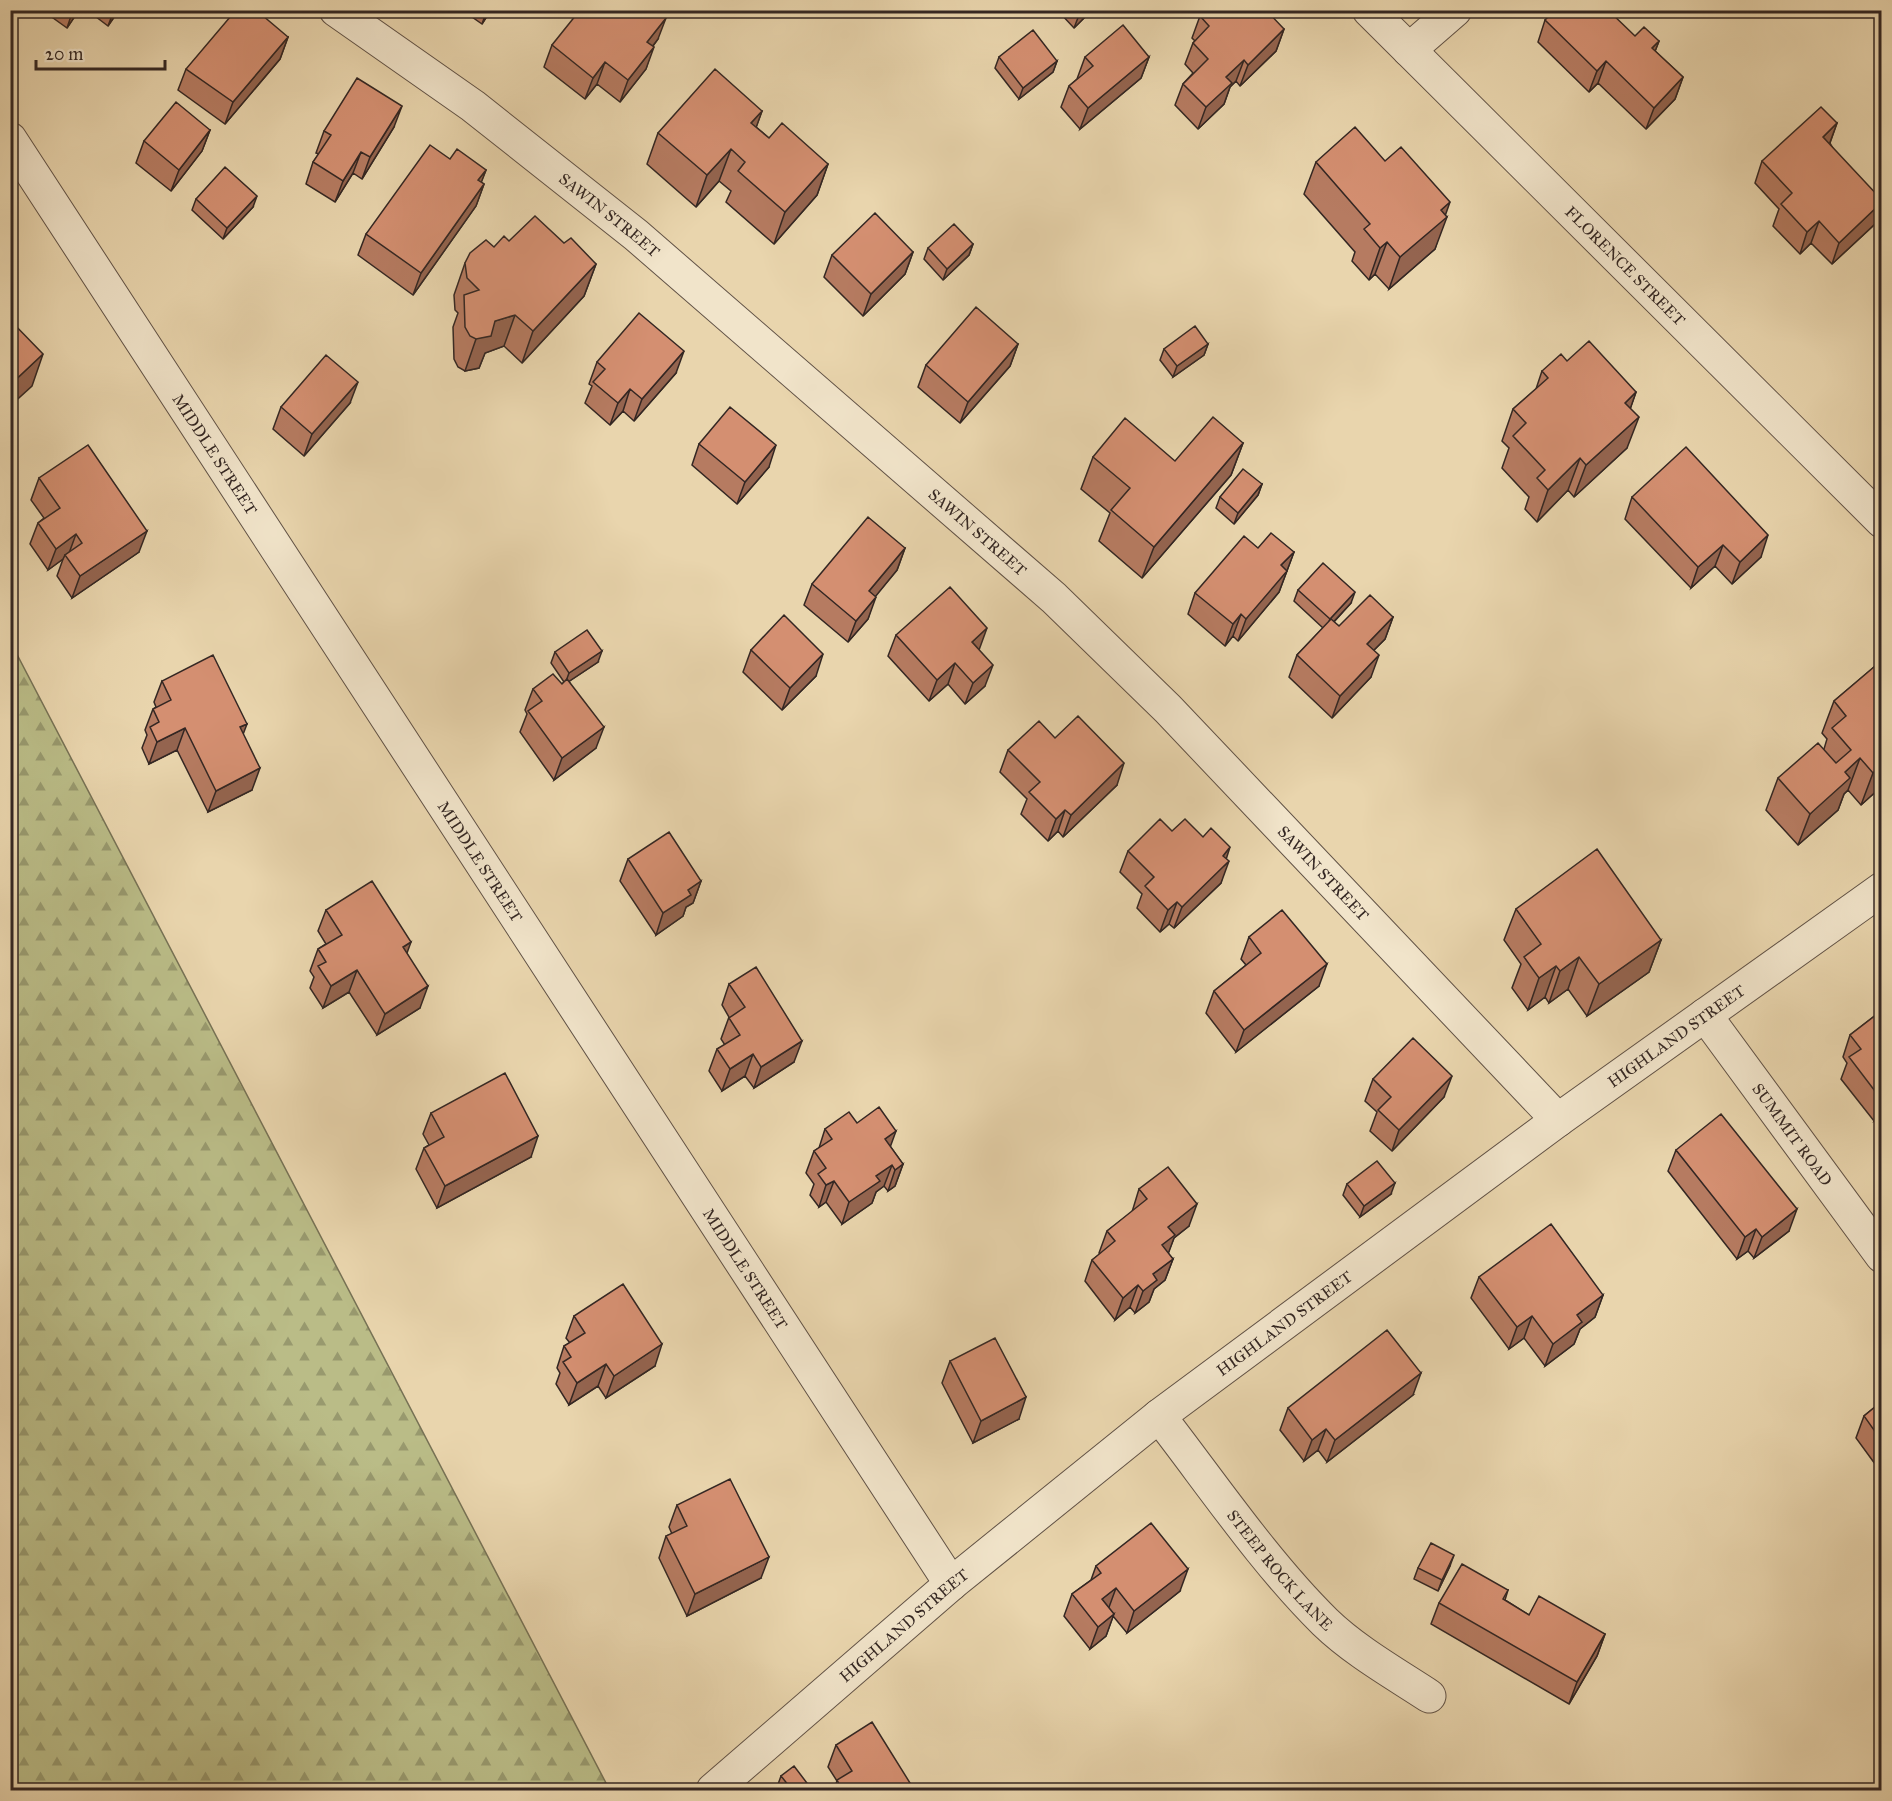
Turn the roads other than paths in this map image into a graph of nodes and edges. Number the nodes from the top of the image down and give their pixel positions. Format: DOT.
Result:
graph roads {
  1 [pos="336,10"];
  2 [pos="1369,10"];
  3 [pos="1455,10"];
  4 [pos="1409,50"];
  5 [pos="10,139"];
  6 [pos="1881,521"];
  7 [pos="1881,890"];
  8 [pos="1705,1015"];
  9 [pos="1558,1120"];
  10 [pos="1881,1256"];
  11 [pos="1159,1416"];
  12 [pos="951,1584"];
  13 [pos="1429,1696"];
  14 [pos="713,1791"];
  1 -- 9 [label="street, SAWIN STREET"];
  2 -- 4 [label="street, FLORENCE STREET"];
  3 -- 4 [label="street"];
  4 -- 6 [label="street, FLORENCE STREET"];
  5 -- 12 [label="street, MIDDLE STREET"];
  7 -- 8 [label="street, HIGHLAND STREET"];
  8 -- 9 [label="street, HIGHLAND STREET"];
  8 -- 10 [label="street, SUMMIT ROAD"];
  9 -- 11 [label="street, HIGHLAND STREET"];
  11 -- 12 [label="street, HIGHLAND STREET"];
  11 -- 13 [label="street, STEEP ROCK LANE"];
  12 -- 14 [label="street, HIGHLAND STREET"];
}
